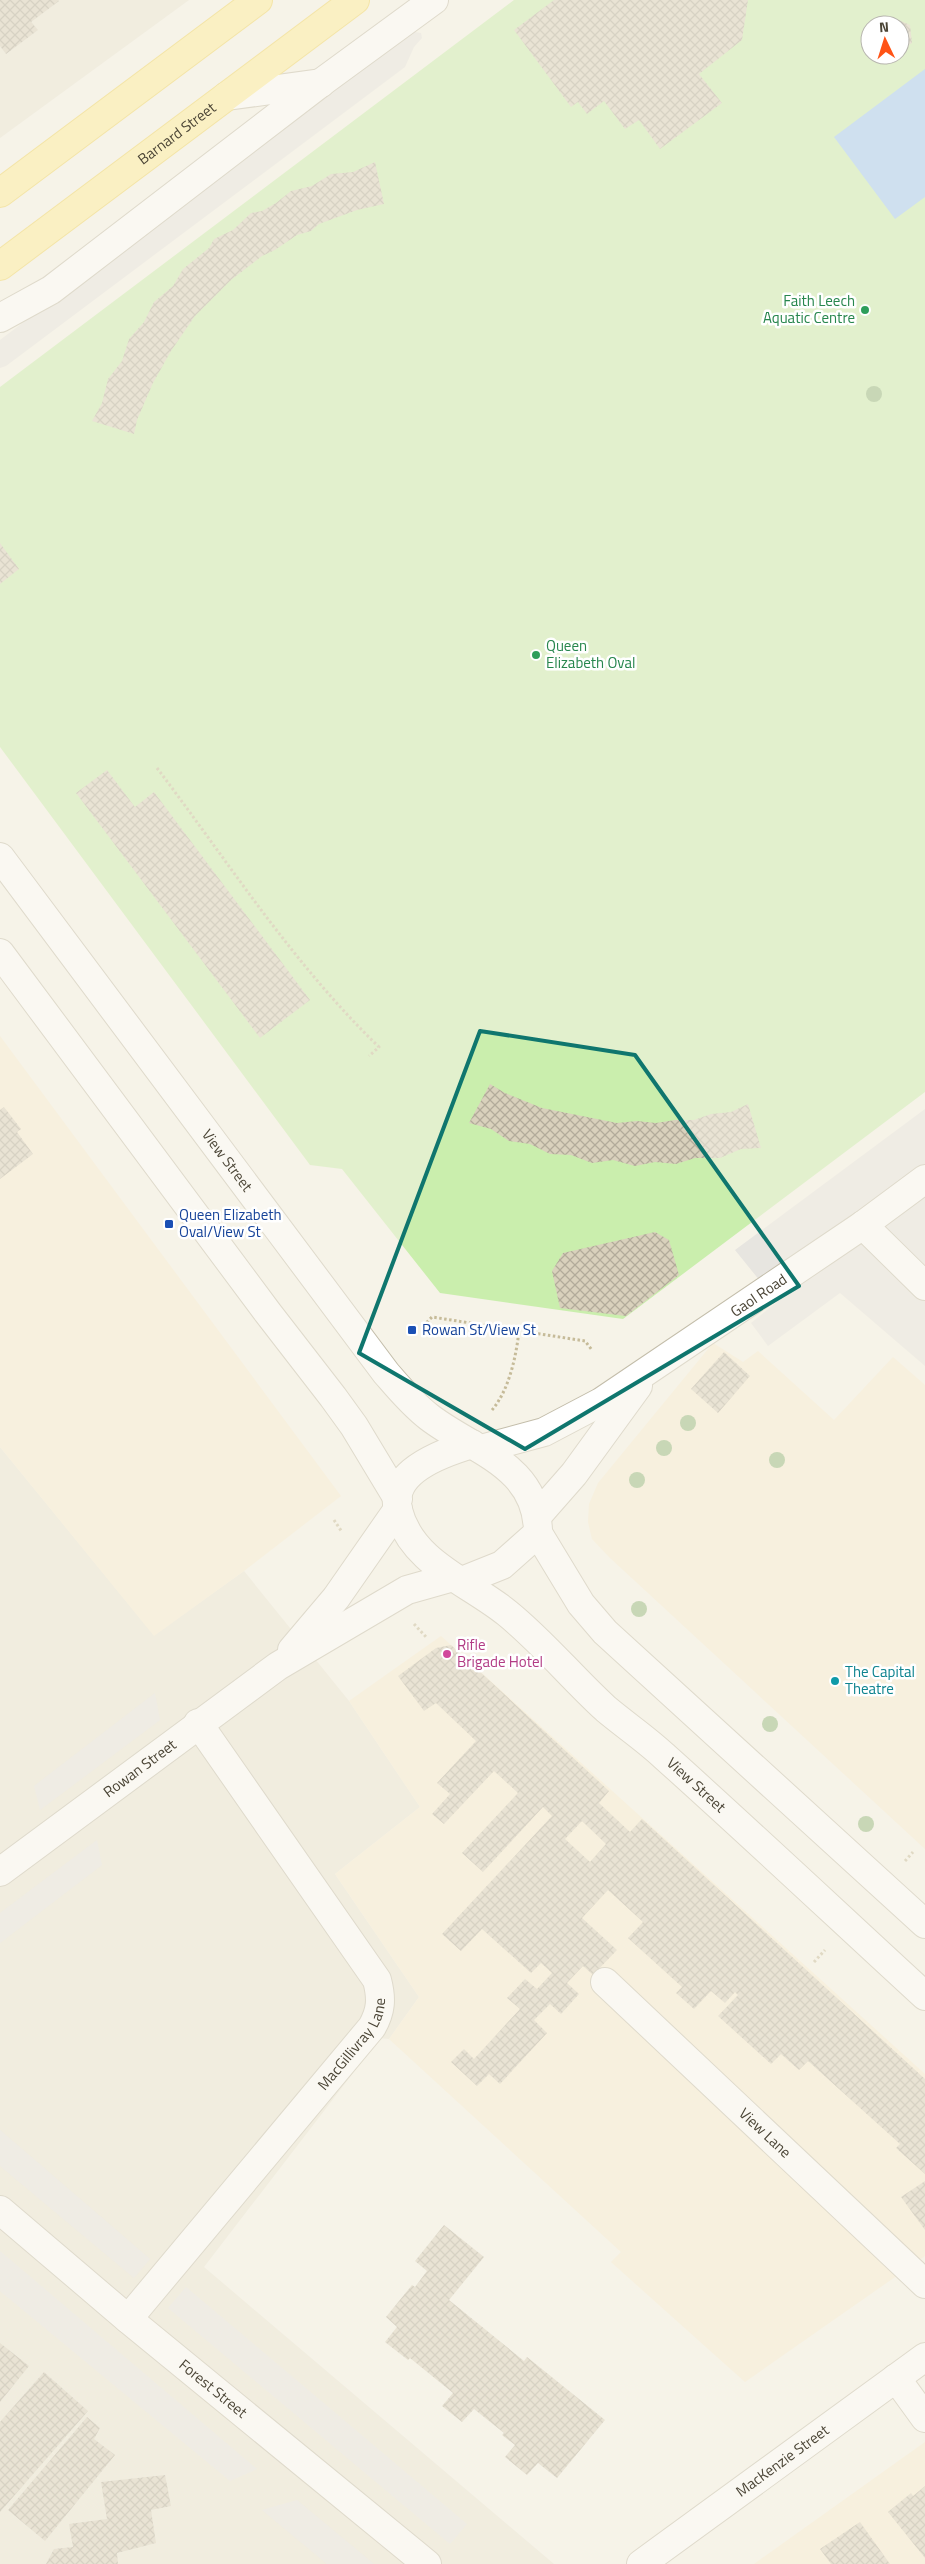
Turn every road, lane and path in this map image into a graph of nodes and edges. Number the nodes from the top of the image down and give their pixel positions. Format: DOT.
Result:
graph roads {
  1 [pos="258,0"];
  2 [pos="355,0"];
  3 [pos="434,0"];
  4 [pos="322,82"];
  5 [pos="227,96"];
  6 [pos="0,193"];
  7 [pos="0,266"];
  8 [pos="0,318"];
  9 [pos="157,768"];
  10 [pos="0,857"];
  11 [pos="0,953"];
  12 [pos="369,1056"];
  13 [pos="925,1179"];
  14 [pos="863,1225"];
  15 [pos="925,1286"];
  16 [pos="423,1326"];
  17 [pos="519,1332"];
  18 [pos="592,1350"];
  19 [pos="653,1367"];
  20 [pos="489,1414"];
  21 [pos="477,1447"];
  22 [pos="398,1504"];
  23 [pos="538,1524"];
  24 [pos="457,1579"];
  25 [pos="409,1618"];
  26 [pos="427,1638"];
  27 [pos="278,1666"];
  28 [pos="198,1723"];
  29 [pos="0,1872"];
  30 [pos="925,1924"];
  31 [pos="605,1982"];
  32 [pos="925,1996"];
  33 [pos="0,2210"];
  34 [pos="925,2284"];
  35 [pos="128,2319"];
  36 [pos="925,2357"];
  37 [pos="896,2378"];
  38 [pos="925,2418"];
  39 [pos="427,2564"];
  40 [pos="641,2564"];
  1 -- 6 [label="main road"];
  2 -- 5 [label="main road, Barnard Street"];
  3 -- 4 [label="street"];
  4 -- 5 [label="street"];
  4 -- 8 [label="street"];
  5 -- 7 [label="main road, Barnard Street"];
  9 -- 12 [label="path"];
  10 -- 21 [label="street, View Street"];
  11 -- 22 [label="street"];
  13 -- 14 [label="street, Gaol Road"];
  14 -- 15 [label="street"];
  14 -- 19 [label="street, Gaol Road"];
  16 -- 17 [label="path"];
  17 -- 18 [label="path"];
  17 -- 20 [label="path"];
  19 -- 21 [label="street, Gaol Road"];
  19 -- 23 [label="street, Gaol Road"];
  21 -- 22 [label="street"];
  21 -- 23 [label="street"];
  22 -- 24 [label="street"];
  22 -- 27 [label="street, Rowan Street"];
  23 -- 24 [label="street"];
  23 -- 30 [label="street"];
  24 -- 27 [label="street, Rowan Street"];
  24 -- 32 [label="street, View Street"];
  25 -- 26 [label="path"];
  27 -- 28 [label="street, Rowan Street"];
  28 -- 29 [label="street, Rowan Street"];
  28 -- 35 [label="street, MacGillivray Lane"];
  31 -- 34 [label="street, View Lane"];
  33 -- 35 [label="street, Forest Street"];
  35 -- 39 [label="street, Forest Street"];
  36 -- 37 [label="street, MacKenzie Street"];
  37 -- 38 [label="street"];
  37 -- 40 [label="street, MacKenzie Street"];
}
